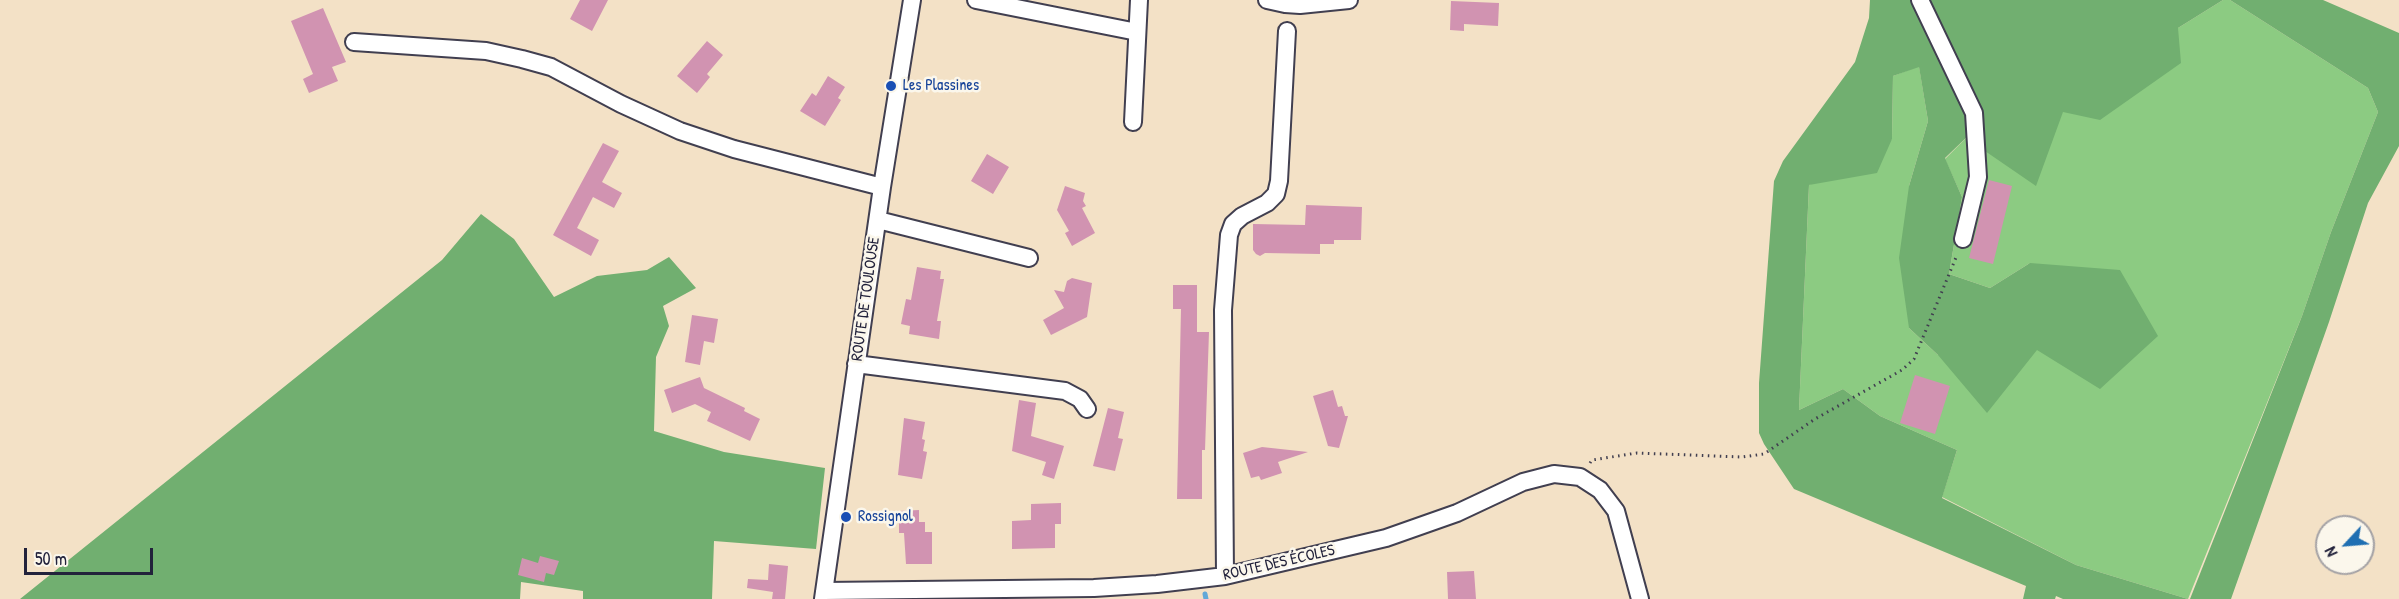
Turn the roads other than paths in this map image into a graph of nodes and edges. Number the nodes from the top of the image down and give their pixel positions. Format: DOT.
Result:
graph roads {
  1 [pos="912,0"];
  2 [pos="976,0"];
  3 [pos="1139,0"];
  4 [pos="1267,0"];
  5 [pos="1349,0"];
  6 [pos="1920,0"];
  7 [pos="1287,31"];
  8 [pos="1137,32"];
  9 [pos="354,42"];
  10 [pos="1133,122"];
  11 [pos="882,187"];
  12 [pos="878,220"];
  13 [pos="1963,239"];
  14 [pos="1029,258"];
  15 [pos="856,364"];
  16 [pos="1087,409"];
  17 [pos="1225,576"];
  18 [pos="823,595"];
  19 [pos="1640,599"];
  1 -- 11 [label="street, ROUTE DE TOULOUSE"];
  2 -- 8 [label="street"];
  3 -- 8 [label="street"];
  4 -- 5 [label="street"];
  6 -- 13 [label="street"];
  7 -- 17 [label="street"];
  8 -- 10 [label="street"];
  9 -- 11 [label="street"];
  11 -- 12 [label="street, ROUTE DE TOULOUSE"];
  12 -- 14 [label="street"];
  12 -- 15 [label="street, ROUTE DE TOULOUSE"];
  15 -- 16 [label="street"];
  15 -- 18 [label="street, ROUTE DE TOULOUSE"];
  17 -- 18 [label="street, ROUTE DES ÉCOLES"];
  17 -- 19 [label="street, ROUTE DES ÉCOLES"];
}
